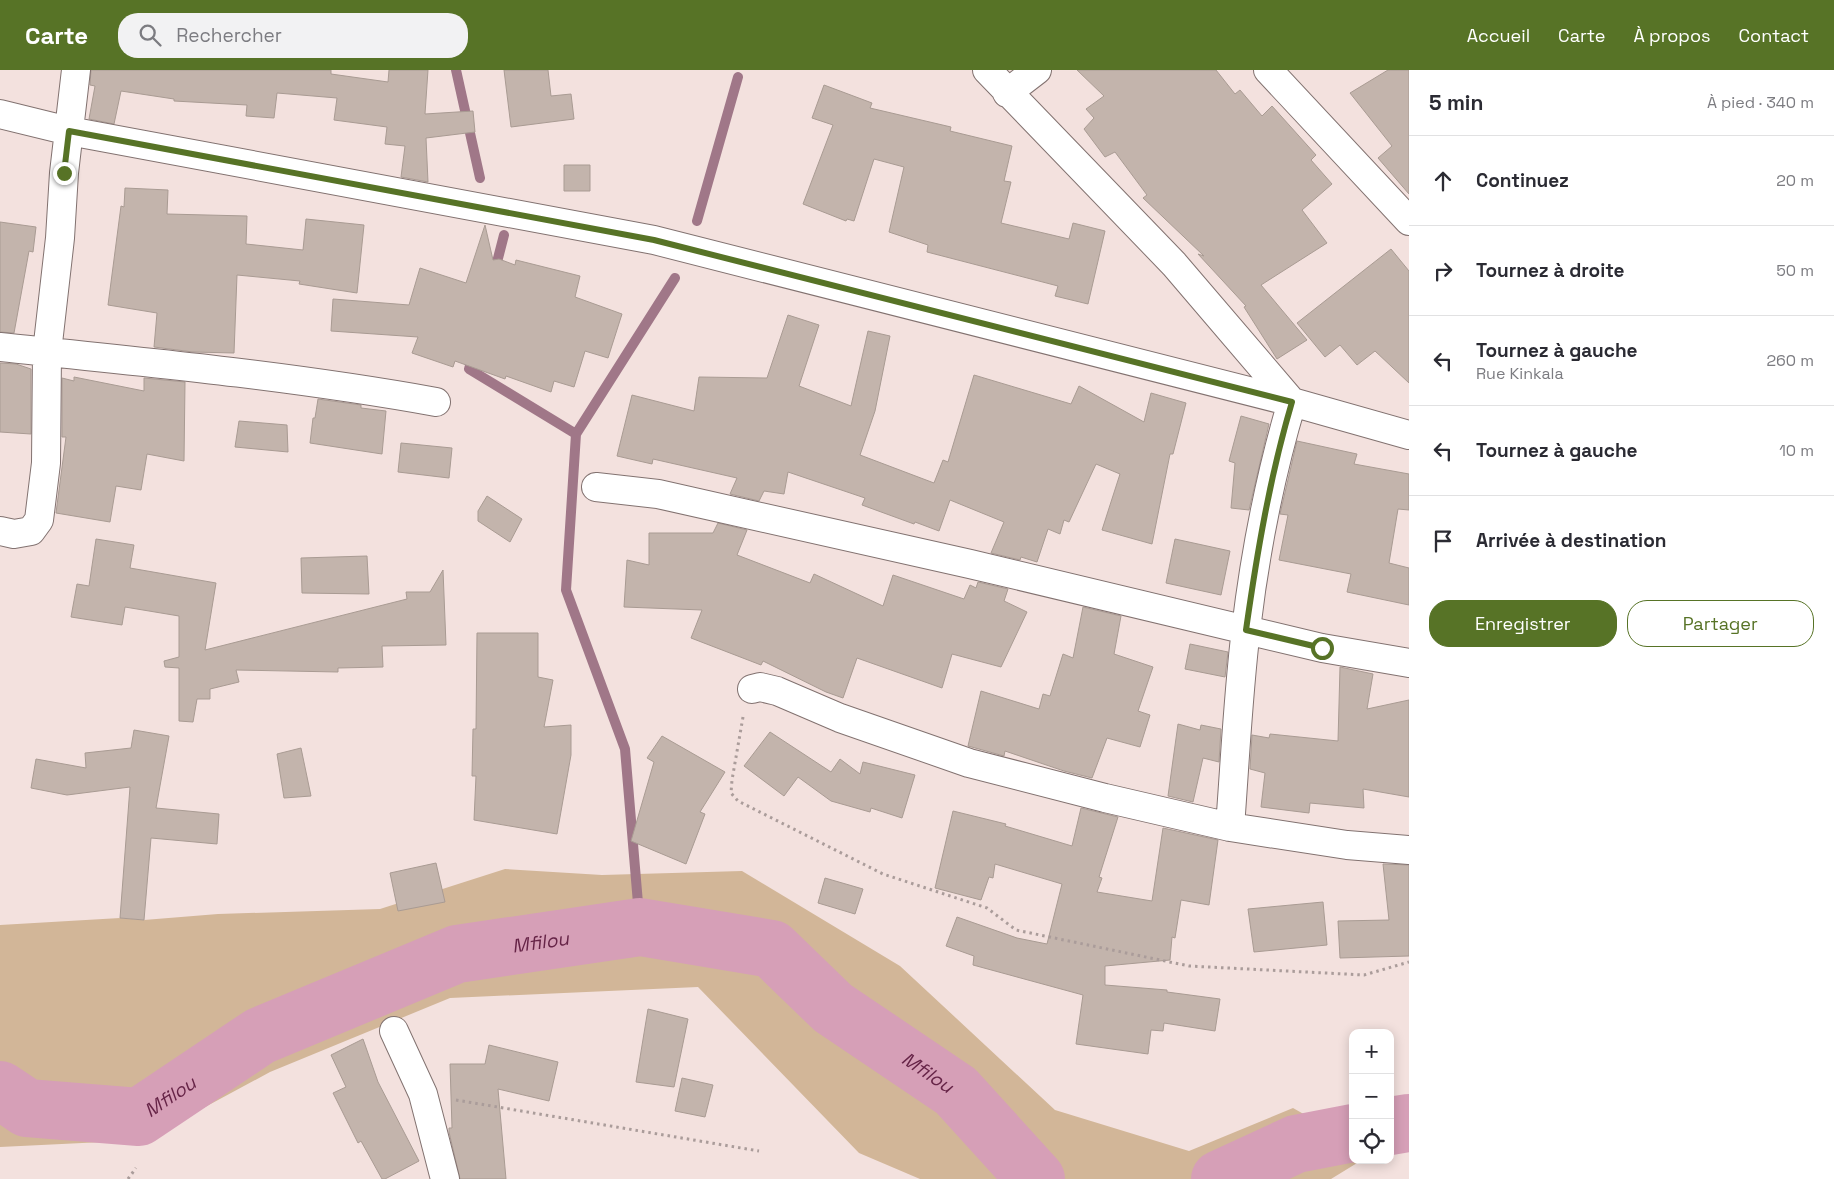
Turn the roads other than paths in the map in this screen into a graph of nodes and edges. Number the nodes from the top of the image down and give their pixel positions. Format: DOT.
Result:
graph roads {
  1 [pos="76,70"];
  2 [pos="987,70"];
  3 [pos="1037,70"];
  4 [pos="1268,70"];
  5 [pos="1007,93"];
  6 [pos="0,114"];
  7 [pos="69,131"];
  8 [pos="1409,221"];
  9 [pos="0,347"];
  10 [pos="47,352"];
  11 [pos="436,402"];
  12 [pos="1292,402"];
  13 [pos="1409,435"];
  14 [pos="596,487"];
  15 [pos="0,531"];
  16 [pos="1246,630"];
  17 [pos="1409,664"];
  18 [pos="752,689"];
  19 [pos="1230,827"];
  20 [pos="1409,850"];
  21 [pos="394,1030"];
  22 [pos="445,1179"];
  1 -- 7 [label="street"];
  2 -- 5 [label="street"];
  3 -- 5 [label="street"];
  4 -- 8 [label="street"];
  5 -- 12 [label="street"];
  6 -- 7 [label="street"];
  7 -- 10 [label="street"];
  7 -- 12 [label="street"];
  9 -- 10 [label="street"];
  10 -- 11 [label="street"];
  10 -- 15 [label="street"];
  12 -- 13 [label="street"];
  12 -- 16 [label="street"];
  14 -- 16 [label="street"];
  16 -- 17 [label="street"];
  16 -- 19 [label="street"];
  18 -- 19 [label="street"];
  19 -- 20 [label="street"];
  21 -- 22 [label="street"];
}
